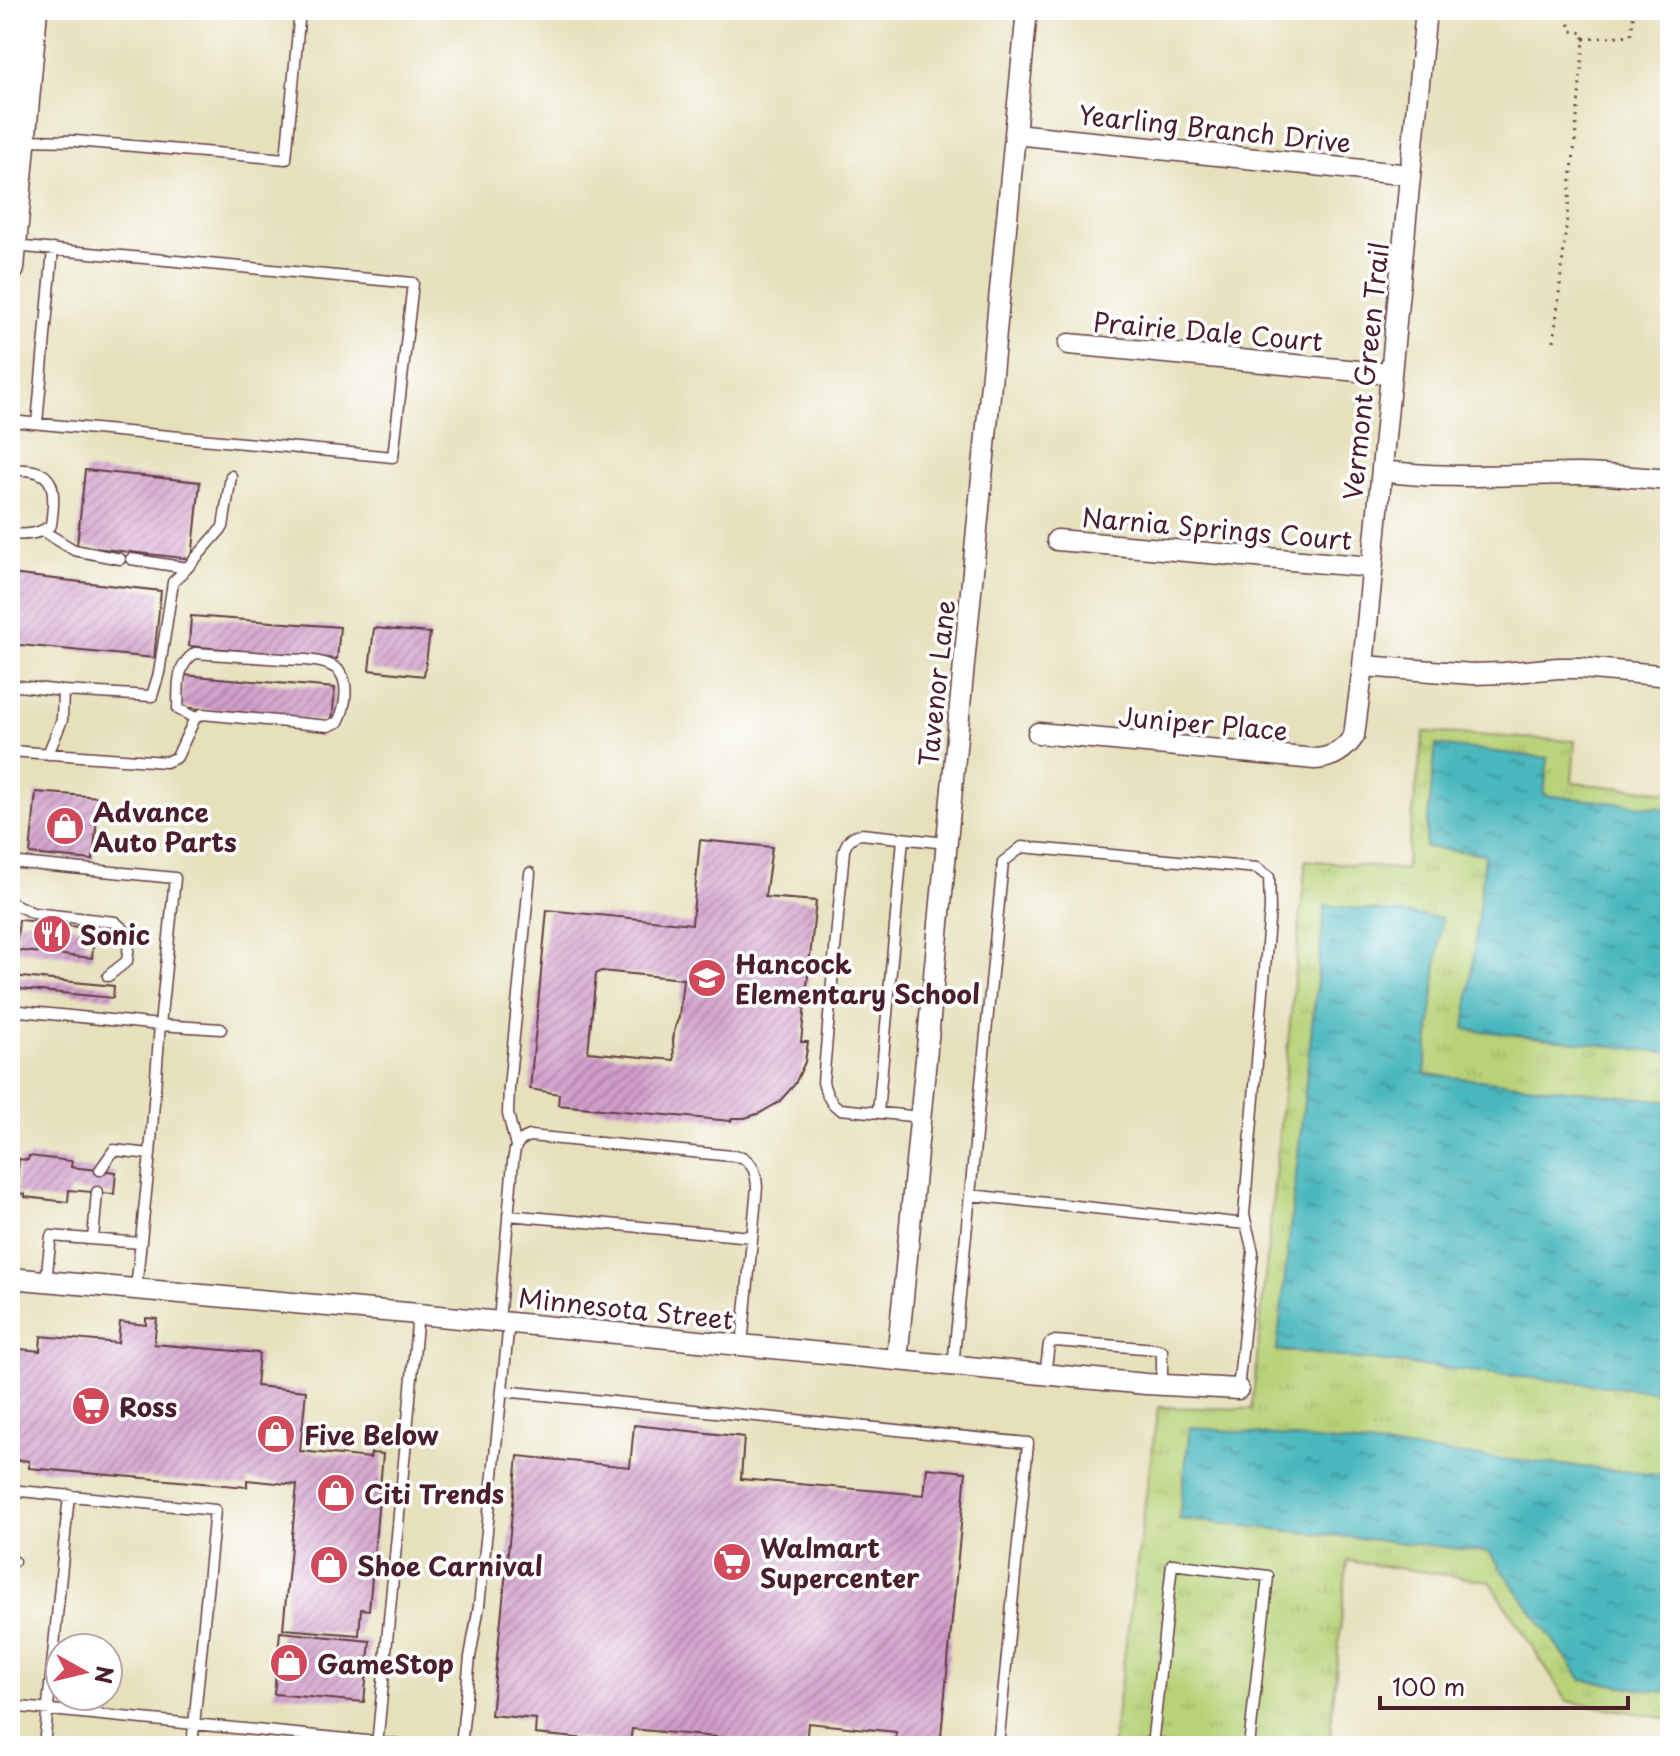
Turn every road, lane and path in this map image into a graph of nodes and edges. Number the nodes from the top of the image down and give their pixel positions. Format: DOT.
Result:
graph roads {
  1 [pos="33,10"];
  2 [pos="300,10"];
  3 [pos="1027,10"];
  4 [pos="1426,10"];
  5 [pos="1567,10"];
  6 [pos="1634,10"];
  7 [pos="1584,39"];
  8 [pos="1015,134"];
  9 [pos="20,140"];
  10 [pos="1410,175"];
  11 [pos="11,247"];
  12 [pos="53,249"];
  13 [pos="1554,341"];
  14 [pos="1069,344"];
  15 [pos="1391,374"];
  16 [pos="10,421"];
  17 [pos="37,423"];
  18 [pos="10,470"];
  19 [pos="1382,471"];
  20 [pos="231,476"];
  21 [pos="1670,480"];
  22 [pos="43,531"];
  23 [pos="10,534"];
  24 [pos="1057,540"];
  25 [pos="1372,567"];
  26 [pos="187,568"];
  27 [pos="1363,666"];
  28 [pos="1670,676"];
  29 [pos="10,685"];
  30 [pos="63,691"];
  31 [pos="195,718"];
  32 [pos="1038,733"];
  33 [pos="1354,736"];
  34 [pos="10,751"];
  35 [pos="48,754"];
  36 [pos="903,839"];
  37 [pos="947,843"];
  38 [pos="10,862"];
  39 [pos="530,873"];
  40 [pos="12,903"];
  41 [pos="108,976"];
  42 [pos="10,1010"];
  43 [pos="160,1025"];
  44 [pos="221,1029"];
  45 [pos="878,1113"];
  46 [pos="921,1117"];
  47 [pos="516,1146"];
  48 [pos="150,1154"];
  49 [pos="100,1170"];
  50 [pos="97,1192"];
  51 [pos="970,1195"];
  52 [pos="508,1215"];
  53 [pos="1246,1224"];
  54 [pos="752,1237"];
  55 [pos="93,1239"];
  56 [pos="141,1243"];
  57 [pos="13,1278"];
  58 [pos="46,1281"];
  59 [pos="136,1289"];
  60 [pos="418,1314"];
  61 [pos="10,1317"];
  62 [pos="504,1322"];
  63 [pos="742,1345"];
  64 [pos="897,1360"];
  65 [pos="953,1366"];
  66 [pos="1045,1375"];
  67 [pos="1162,1385"];
  68 [pos="1238,1389"];
  69 [pos="503,1391"];
  70 [pos="10,1490"];
  71 [pos="69,1495"];
  72 [pos="55,1632"];
  73 [pos="10,1706"];
  74 [pos="44,1709"];
  75 [pos="47,1712"];
  76 [pos="78,1712"];
  77 [pos="194,1723"];
  78 [pos="377,1744"];
  79 [pos="44,1746"];
  80 [pos="192,1746"];
  81 [pos="418,1746"];
  82 [pos="461,1746"];
  83 [pos="998,1746"];
  84 [pos="1152,1746"];
  85 [pos="1249,1746"];
  1 -- 9 [label="main road"];
  2 -- 9 [label="lane"];
  3 -- 8 [label="street, Tavenor Lane"];
  4 -- 10 [label="street, Vermont Green Trail"];
  5 -- 7 [label="path"];
  6 -- 7 [label="path"];
  7 -- 13 [label="path"];
  8 -- 10 [label="street, Yearling Branch Drive"];
  8 -- 37 [label="street, Tavenor Lane"];
  9 -- 11 [label="main road"];
  10 -- 15 [label="street, Vermont Green Trail"];
  11 -- 12 [label="lane"];
  12 -- 17 [label="lane"];
  12 -- 17 [label="lane"];
  14 -- 15 [label="street, Prairie Dale Court"];
  15 -- 19 [label="street, Vermont Green Trail"];
  16 -- 17 [label="lane"];
  18 -- 22 [label="lane"];
  19 -- 21 [label="street"];
  19 -- 25 [label="street, Vermont Green Trail"];
  20 -- 26 [label="lane"];
  22 -- 23 [label="lane"];
  22 -- 26 [label="lane"];
  24 -- 25 [label="street, Narnia Springs Court"];
  25 -- 27 [label="street, Vermont Green Trail"];
  26 -- 30 [label="lane"];
  27 -- 28 [label="street"];
  27 -- 33 [label="street, Vermont Green Trail"];
  29 -- 30 [label="lane"];
  30 -- 35 [label="lane"];
  31 -- 31 [label="lane"];
  31 -- 35 [label="lane"];
  32 -- 33 [label="street, Juniper Place"];
  34 -- 35 [label="lane"];
  36 -- 37 [label="lane"];
  36 -- 45 [label="lane"];
  36 -- 45 [label="lane"];
  37 -- 46 [label="street, Tavenor Lane"];
  38 -- 43 [label="lane"];
  39 -- 47 [label="lane"];
  40 -- 41 [label="lane"];
  42 -- 43 [label="lane"];
  43 -- 44 [label="lane"];
  43 -- 48 [label="lane"];
  45 -- 46 [label="lane"];
  46 -- 64 [label="street, Tavenor Lane"];
  47 -- 52 [label="lane"];
  47 -- 54 [label="lane"];
  48 -- 49 [label="lane"];
  48 -- 56 [label="lane"];
  50 -- 55 [label="lane"];
  51 -- 53 [label="lane"];
  51 -- 53 [label="lane"];
  51 -- 65 [label="lane"];
  52 -- 54 [label="lane"];
  52 -- 62 [label="lane"];
  53 -- 68 [label="lane"];
  54 -- 63 [label="lane"];
  55 -- 56 [label="lane"];
  55 -- 58 [label="lane"];
  56 -- 59 [label="lane"];
  57 -- 58 [label="street, Minnesota Street"];
  57 -- 61 [label="lane"];
  58 -- 59 [label="street, Minnesota Street"];
  59 -- 60 [label="street, Minnesota Street"];
  60 -- 62 [label="street, Minnesota Street"];
  60 -- 78 [label="lane"];
  62 -- 63 [label="street, Minnesota Street"];
  62 -- 69 [label="lane"];
  63 -- 64 [label="street, Minnesota Street"];
  64 -- 65 [label="street, Minnesota Street"];
  65 -- 66 [label="street, Minnesota Street"];
  66 -- 67 [label="street, Minnesota Street"];
  66 -- 67 [label="lane"];
  67 -- 68 [label="street, Minnesota Street"];
  69 -- 82 [label="lane"];
  69 -- 83 [label="lane"];
  70 -- 71 [label="lane"];
  71 -- 72 [label="lane"];
  71 -- 77 [label="lane"];
  73 -- 74 [label="lane"];
  75 -- 79 [label="lane"];
  76 -- 77 [label="lane"];
  77 -- 78 [label="lane"];
  77 -- 80 [label="lane"];
  78 -- 81 [label="lane"];
  84 -- 85 [label="lane"];
}
